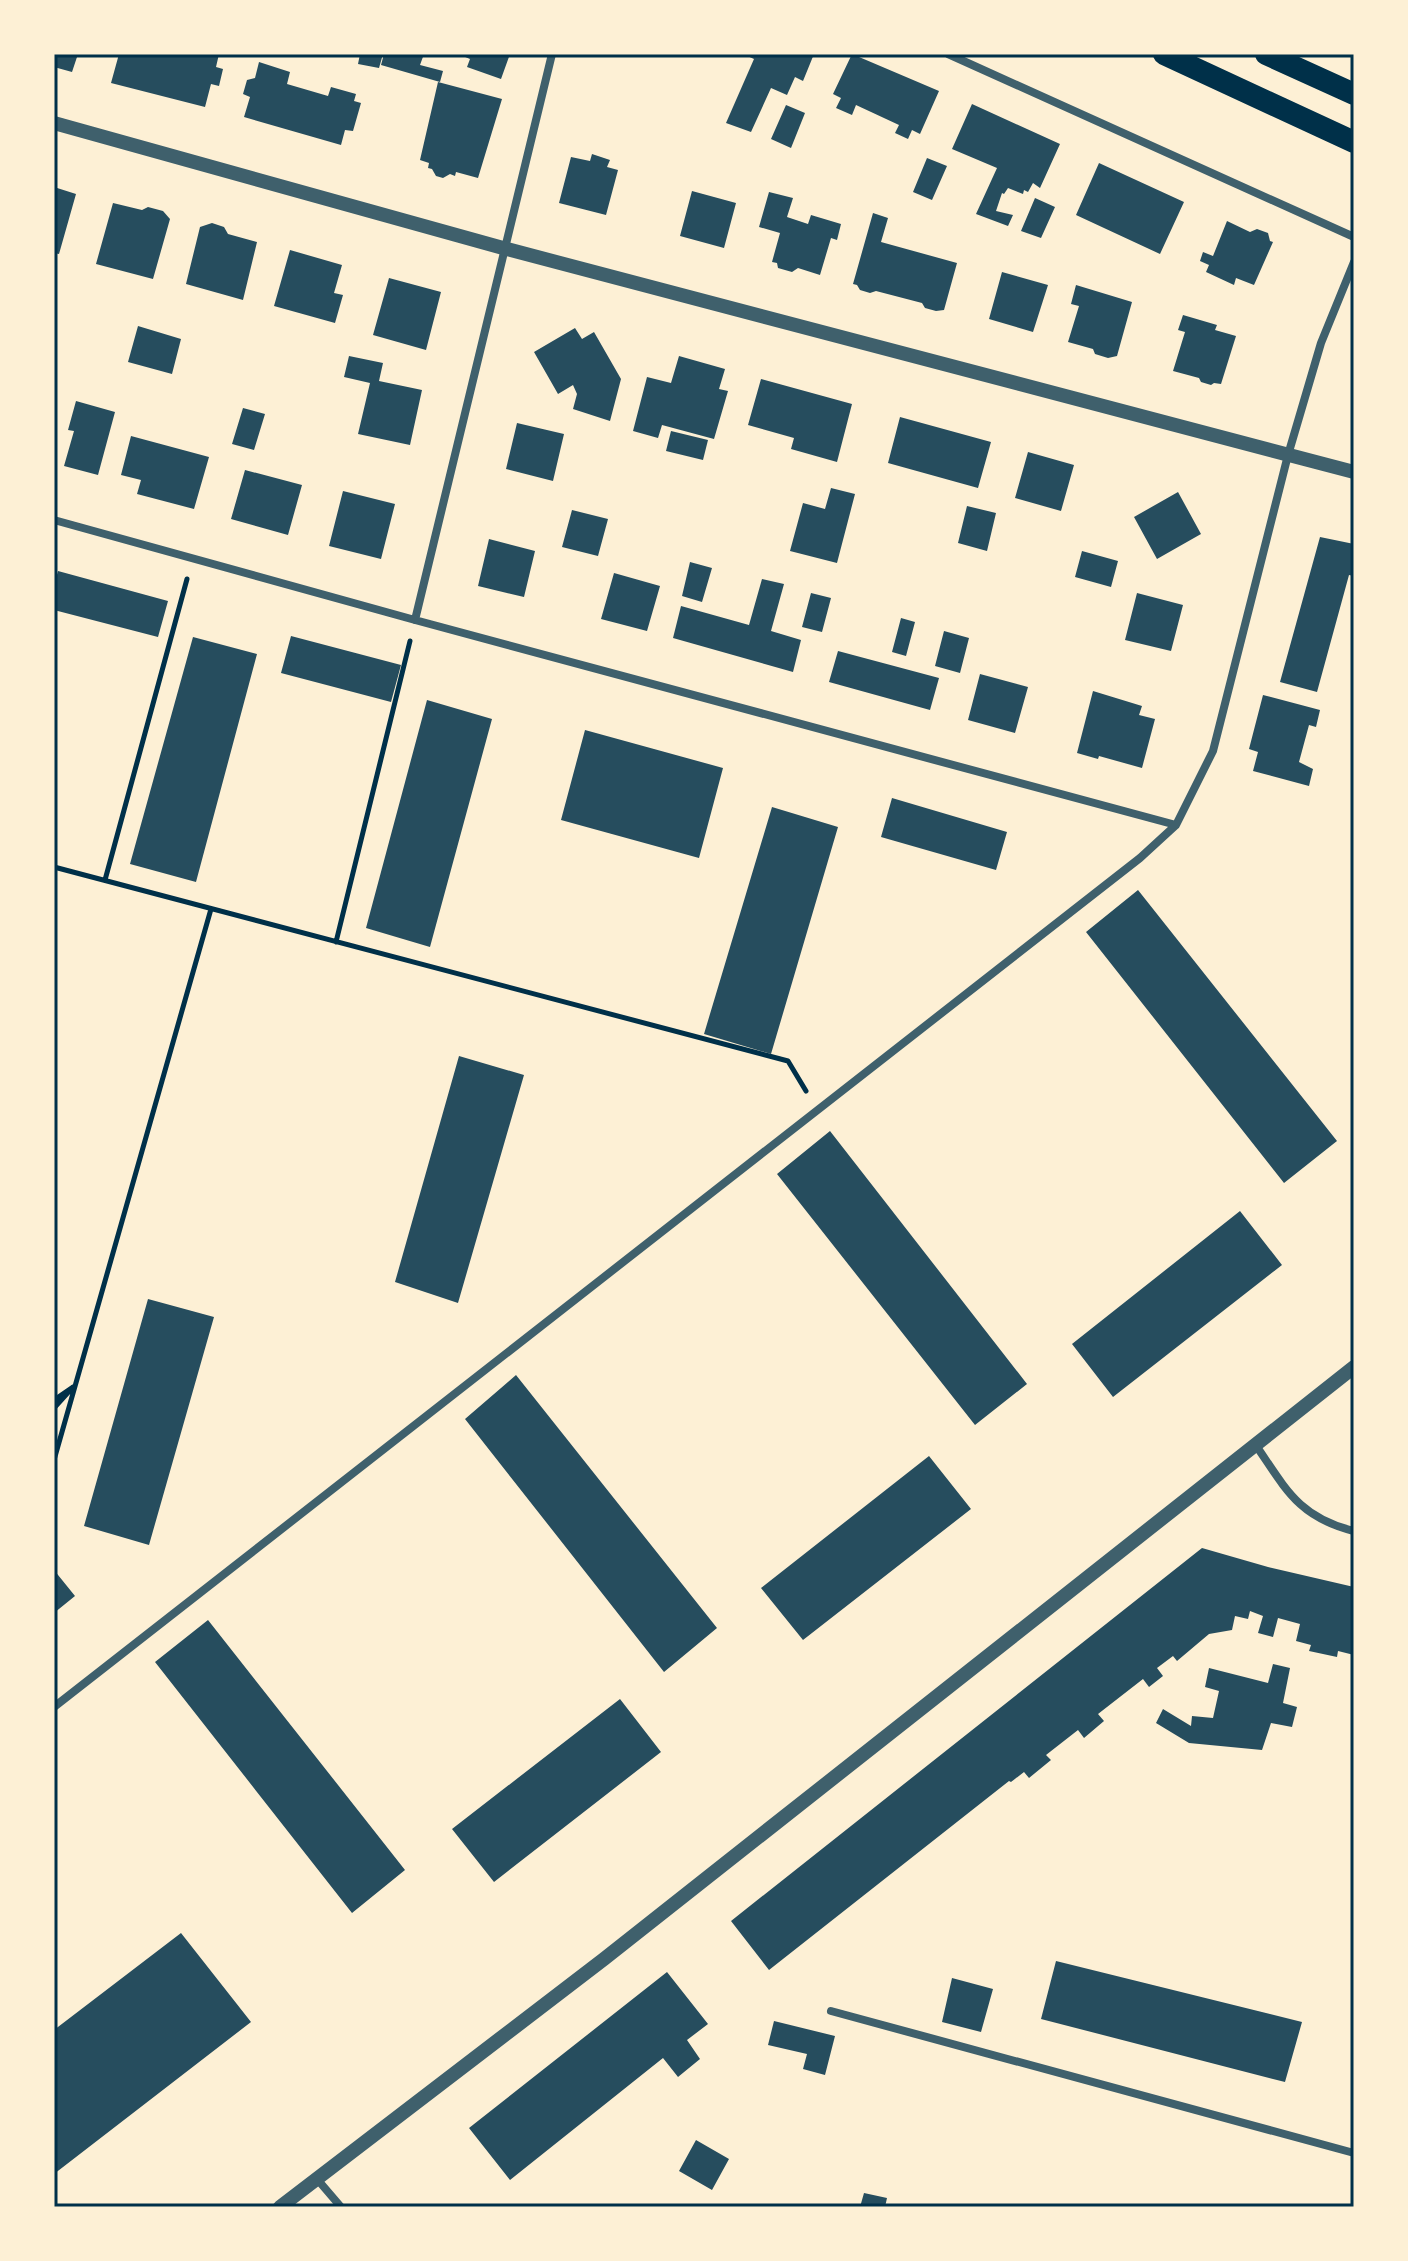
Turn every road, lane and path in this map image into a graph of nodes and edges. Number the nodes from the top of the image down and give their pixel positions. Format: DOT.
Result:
graph roads {
  1 [pos="552,54"];
  2 [pos="948,54"];
  3 [pos="1164,54"];
  4 [pos="1266,54"];
  5 [pos="1354,94"];
  6 [pos="54,123"];
  7 [pos="1354,142"];
  8 [pos="1354,237"];
  9 [pos="503,248"];
  10 [pos="1354,262"];
  11 [pos="1288,455"];
  12 [pos="1354,472"];
  13 [pos="54,520"];
  14 [pos="193,558"];
  15 [pos="415,620"];
  16 [pos="1176,825"];
  17 [pos="54,867"];
  18 [pos="105,880"];
  19 [pos="211,909"];
  20 [pos="336,942"];
  21 [pos="818,1110"];
  22 [pos="1354,1367"];
  23 [pos="73,1387"];
  24 [pos="54,1400"];
  25 [pos="54,1408"];
  26 [pos="1255,1444"];
  27 [pos="54,1460"];
  28 [pos="1354,1531"];
  29 [pos="54,1707"];
  30 [pos="831,2011"];
  31 [pos="1354,2153"];
  32 [pos="317,2179"];
  33 [pos="280,2207"];
  34 [pos="341,2207"];
  1 -- 9 [label="street"];
  2 -- 8 [label="street"];
  3 -- 7 [label="highway"];
  4 -- 5 [label="highway"];
  6 -- 9 [label="street"];
  9 -- 11 [label="street"];
  9 -- 15 [label="street"];
  10 -- 11 [label="street"];
  11 -- 12 [label="street"];
  11 -- 16 [label="street"];
  13 -- 14 [label="street"];
  14 -- 15 [label="street"];
  14 -- 18 [label="path"];
  15 -- 16 [label="street"];
  15 -- 20 [label="path"];
  16 -- 21 [label="street"];
  17 -- 18 [label="path"];
  18 -- 19 [label="path"];
  19 -- 20 [label="path"];
  19 -- 23 [label="path"];
  20 -- 21 [label="path"];
  21 -- 29 [label="street"];
  22 -- 26 [label="street"];
  23 -- 24 [label="path"];
  23 -- 25 [label="path"];
  23 -- 27 [label="path"];
  26 -- 28 [label="street"];
  26 -- 32 [label="street"];
  30 -- 31 [label="street"];
  32 -- 33 [label="street"];
  32 -- 34 [label="street"];
}
